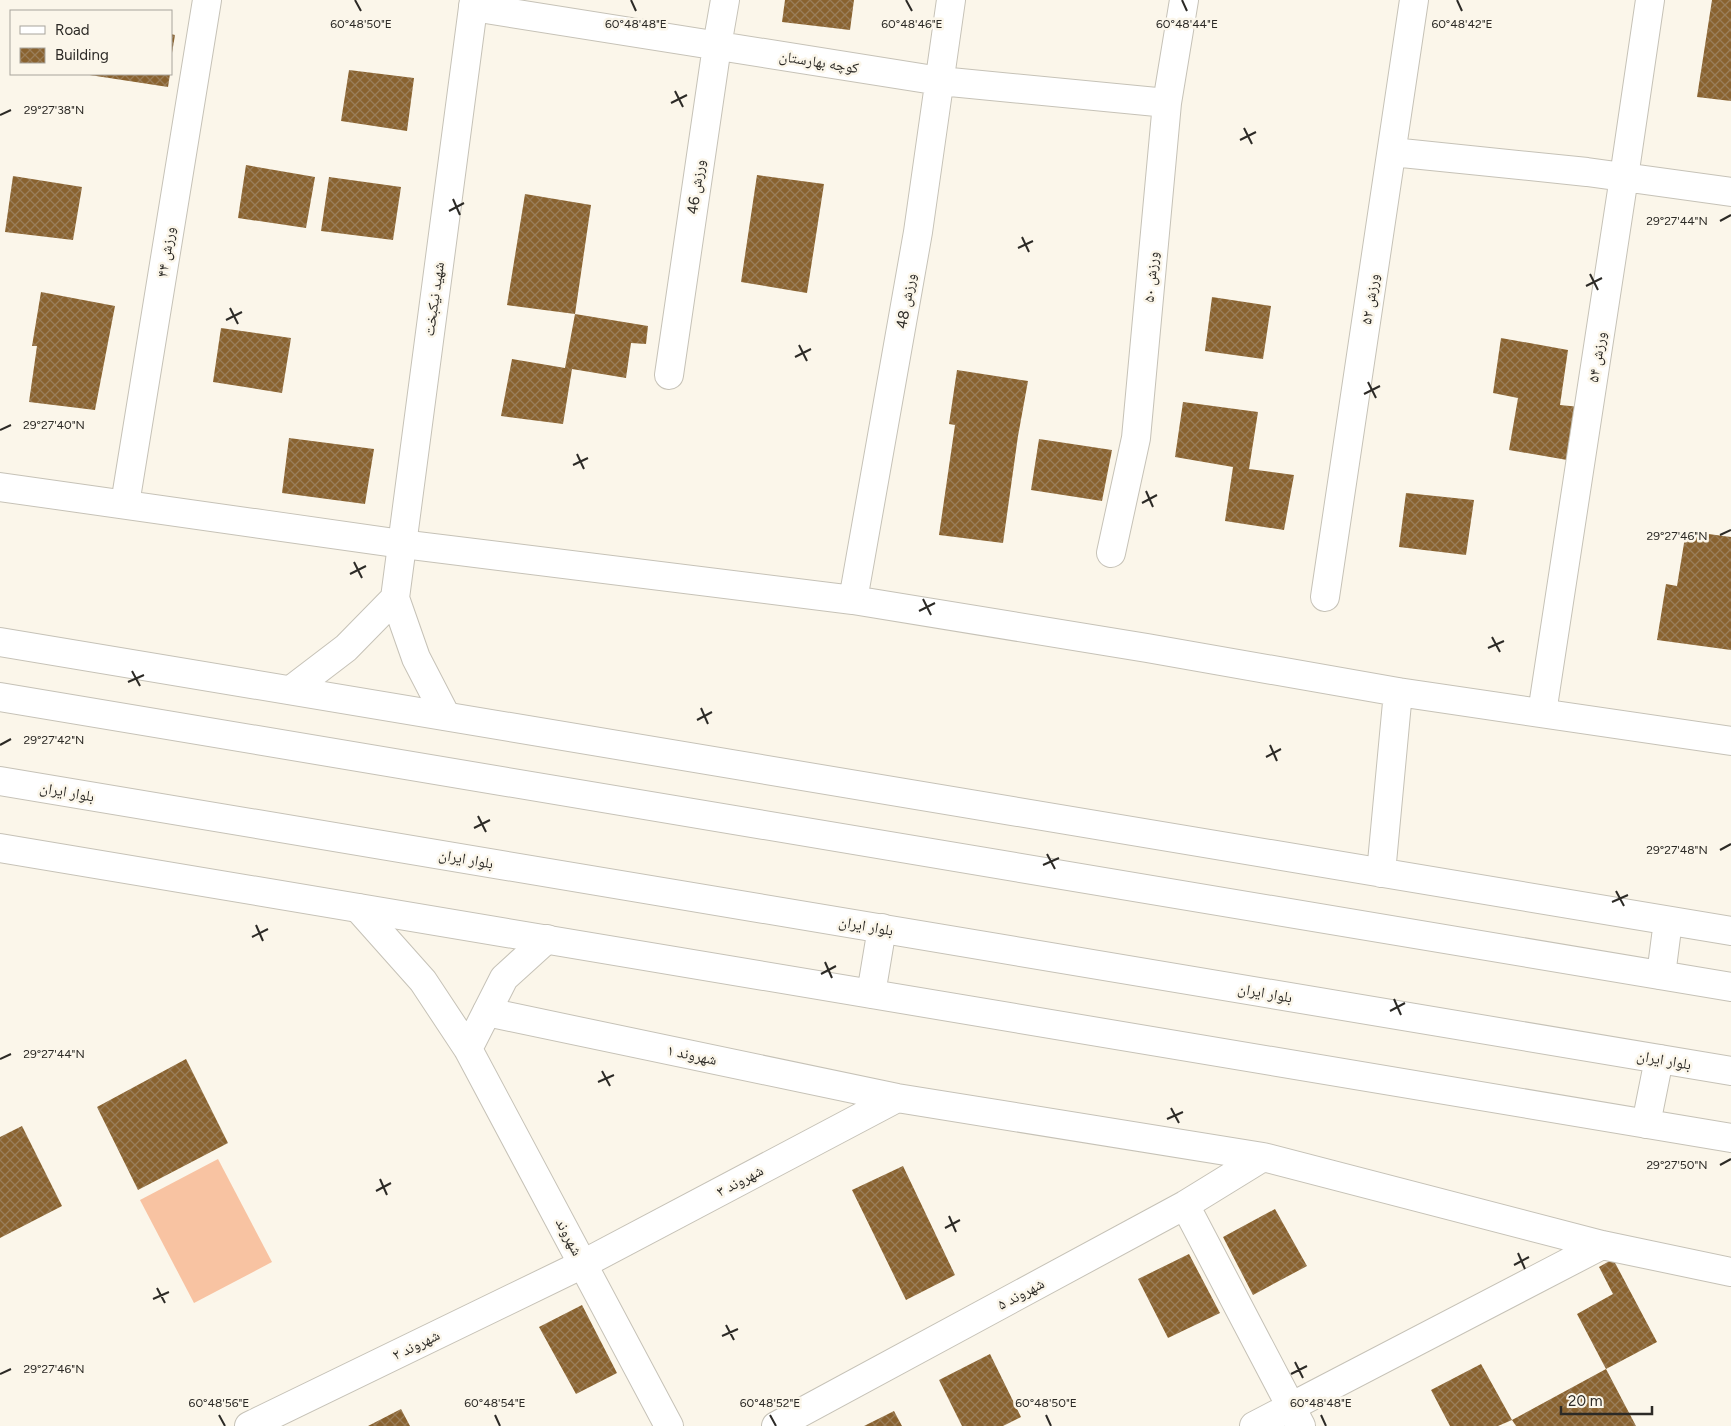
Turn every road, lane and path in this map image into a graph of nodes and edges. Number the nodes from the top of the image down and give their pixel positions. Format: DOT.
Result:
graph roads {
  1 [pos="207,0"];
  2 [pos="725,0"];
  3 [pos="952,0"];
  4 [pos="1184,0"];
  5 [pos="1414,0"];
  6 [pos="1650,0"];
  7 [pos="474,3"];
  8 [pos="717,46"];
  9 [pos="940,82"];
  10 [pos="1167,102"];
  11 [pos="1392,152"];
  12 [pos="1624,177"];
  13 [pos="1731,192"];
  14 [pos="669,375"];
  15 [pos="0,486"];
  16 [pos="125,504"];
  17 [pos="402,544"];
  18 [pos="1110,553"];
  19 [pos="1325,597"];
  20 [pos="395,598"];
  21 [pos="853,600"];
  22 [pos="0,642"];
  23 [pos="291,690"];
  24 [pos="1398,692"];
  25 [pos="0,697"];
  26 [pos="1542,714"];
  27 [pos="446,716"];
  28 [pos="1731,741"];
  29 [pos="0,781"];
  30 [pos="0,848"];
  31 [pos="1382,873"];
  32 [pos="358,908"];
  33 [pos="1668,921"];
  34 [pos="882,928"];
  35 [pos="1731,931"];
  36 [pos="547,939"];
  37 [pos="1661,975"];
  38 [pos="1731,987"];
  39 [pos="871,994"];
  40 [pos="486,1012"];
  41 [pos="468,1048"];
  42 [pos="1659,1059"];
  43 [pos="1731,1071"];
  44 [pos="897,1098"];
  45 [pos="1646,1124"];
  46 [pos="1731,1138"];
  47 [pos="1263,1157"];
  48 [pos="1185,1205"];
  49 [pos="1602,1245"];
  50 [pos="583,1264"];
  51 [pos="1731,1272"];
  52 [pos="1296,1416"];
  53 [pos="250,1426"];
  54 [pos="669,1426"];
  55 [pos="776,1426"];
  56 [pos="1254,1426"];
  1 -- 16 [label="street, ورزش ۴۴"];
  2 -- 8 [label="street, ورزش 46"];
  3 -- 9 [label="street, ورزش 48"];
  4 -- 10 [label="street, ورزش ۵٠"];
  5 -- 11 [label="street, ورزش ۵٢"];
  6 -- 12 [label="street, ورزش ۵۴"];
  7 -- 8 [label="street, کوچه بهارستان"];
  7 -- 17 [label="street, شهید نیکبخت"];
  8 -- 9 [label="street, کوچه بهارستان"];
  8 -- 14 [label="street, ورزش 46"];
  9 -- 10 [label="street, کوچه بهارستان"];
  9 -- 21 [label="street, ورزش 48"];
  10 -- 18 [label="street, ورزش ۵٠"];
  11 -- 12 [label="street"];
  11 -- 19 [label="street, ورزش ۵٢"];
  12 -- 13 [label="street"];
  12 -- 26 [label="street, ورزش ۵۴"];
  15 -- 16 [label="street"];
  16 -- 17 [label="street"];
  17 -- 20 [label="street, شهید نیکبخت"];
  17 -- 21 [label="street"];
  20 -- 23 [label="street"];
  20 -- 27 [label="street"];
  21 -- 24 [label="street"];
  22 -- 23 [label="street"];
  23 -- 27 [label="street"];
  24 -- 26 [label="street"];
  24 -- 31 [label="street"];
  25 -- 37 [label="street"];
  26 -- 28 [label="street"];
  27 -- 31 [label="street"];
  29 -- 34 [label="street, بلوار ایران"];
  30 -- 32 [label="street"];
  31 -- 33 [label="street"];
  32 -- 36 [label="street"];
  32 -- 41 [label="street, شهروند"];
  33 -- 35 [label="street"];
  33 -- 37 [label="street"];
  34 -- 39 [label="street"];
  34 -- 42 [label="street, بلوار ایران"];
  36 -- 39 [label="street"];
  36 -- 40 [label="street"];
  37 -- 38 [label="street"];
  39 -- 45 [label="street"];
  40 -- 41 [label="street"];
  40 -- 44 [label="street, شهروند ۱"];
  41 -- 50 [label="street, شهروند"];
  42 -- 43 [label="street, بلوار ایران"];
  42 -- 45 [label="street"];
  44 -- 47 [label="street, شهروند ۱"];
  44 -- 50 [label="street, شهروند ۳"];
  45 -- 46 [label="street"];
  47 -- 48 [label="street, شهروند ۵"];
  47 -- 49 [label="street, شهروند ۱"];
  48 -- 52 [label="street"];
  48 -- 55 [label="street, شهروند ۵"];
  49 -- 51 [label="street, شهروند ۱"];
  49 -- 52 [label="street"];
  50 -- 53 [label="street, شهروند ۲"];
  50 -- 54 [label="street, شهروند"];
  52 -- 56 [label="street"];
}
